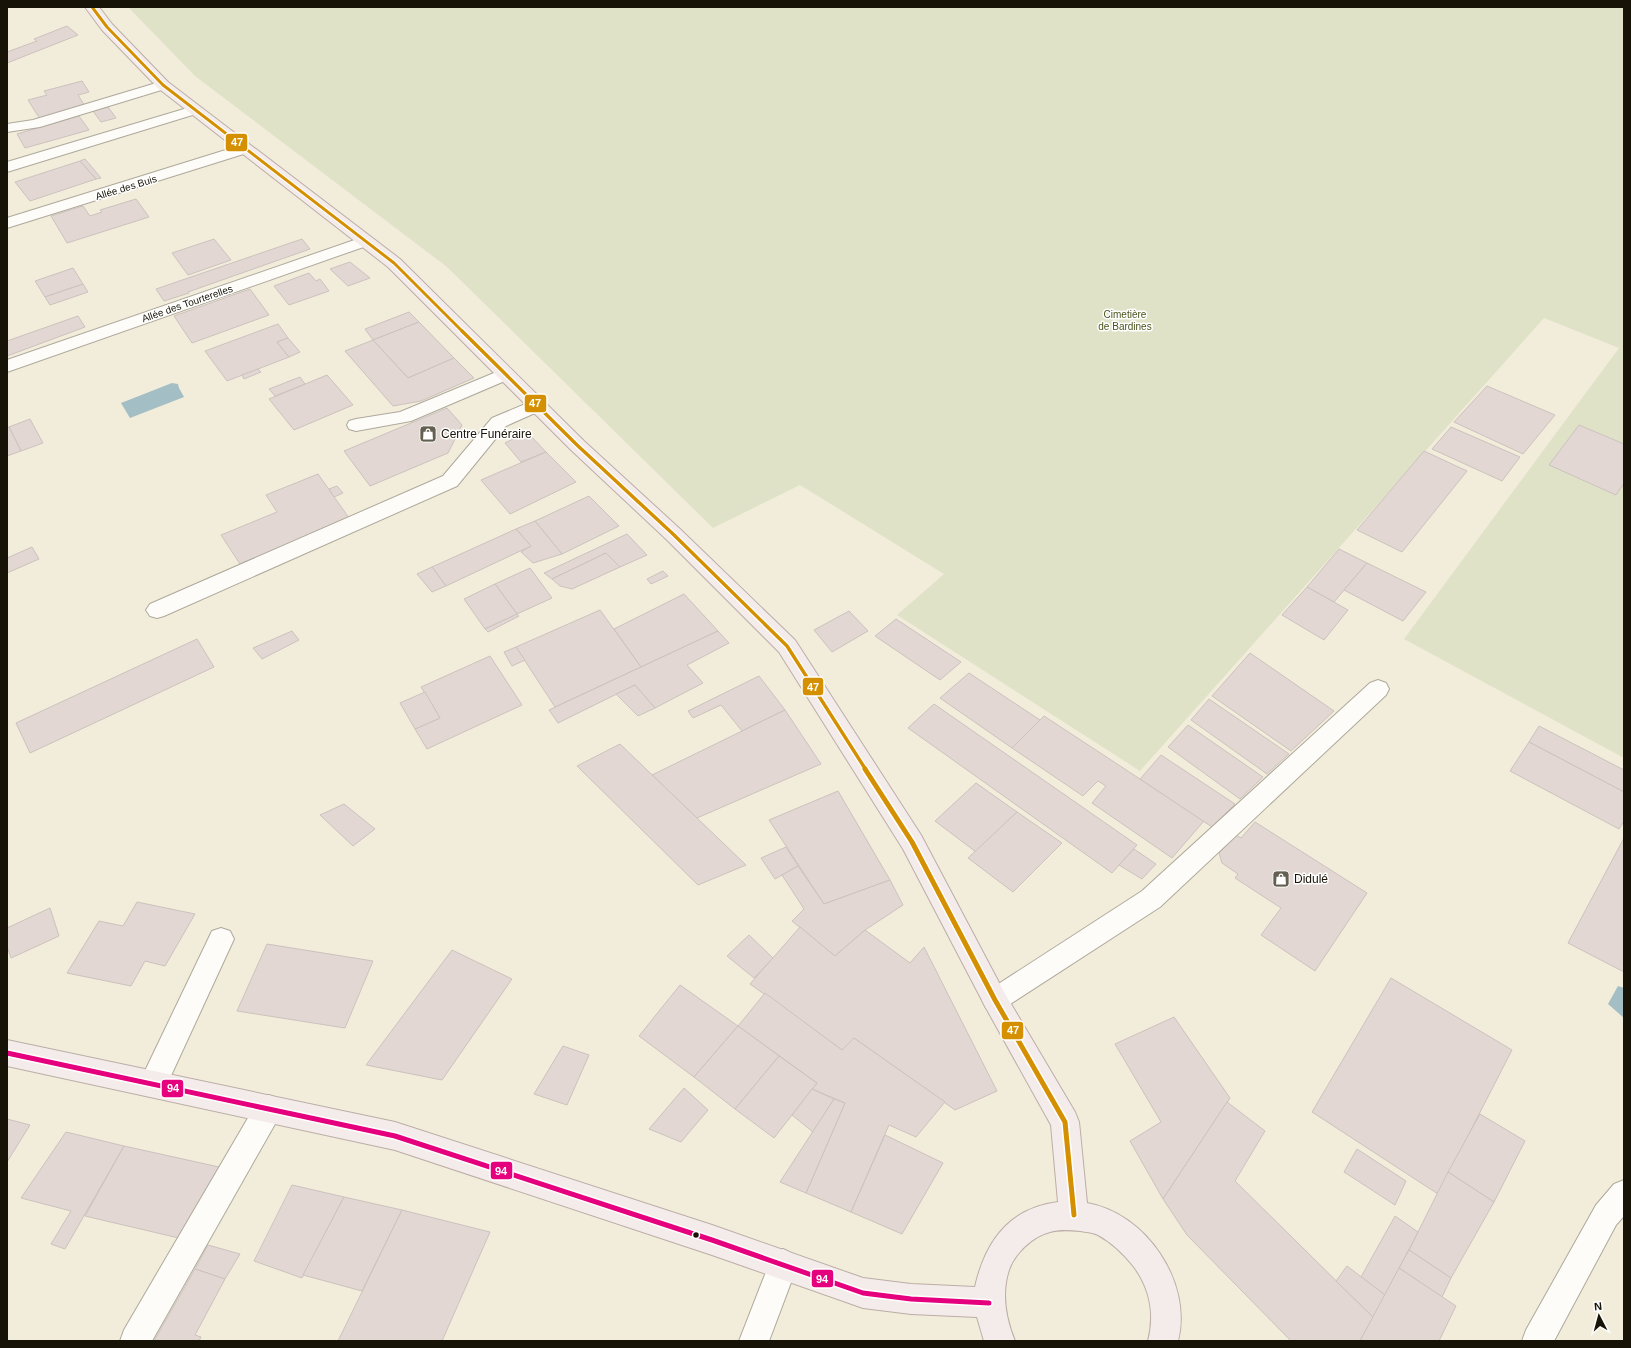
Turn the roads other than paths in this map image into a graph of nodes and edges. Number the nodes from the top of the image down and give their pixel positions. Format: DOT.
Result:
graph roads {
  1 [pos="92,7"];
  2 [pos="163,85"];
  3 [pos="194,110"];
  4 [pos="7,128"];
  5 [pos="245,149"];
  6 [pos="7,167"];
  7 [pos="7,224"];
  8 [pos="366,241"];
  9 [pos="7,366"];
  10 [pos="506,374"];
  11 [pos="537,405"];
  12 [pos="356,425"];
  13 [pos="157,610"];
  14 [pos="1378,689"];
  15 [pos="221,939"];
  16 [pos="995,1000"];
  17 [pos="7,1053"];
  18 [pos="153,1084"];
  19 [pos="269,1108"];
  20 [pos="1624,1194"];
  21 [pos="1074,1215"];
  22 [pos="783,1264"];
  23 [pos="989,1303"];
  24 [pos="135,1341"];
  25 [pos="754,1341"];
  26 [pos="1000,1341"];
  27 [pos="1163,1341"];
  28 [pos="1537,1341"];
  1 -- 2 [label="main road"];
  2 -- 3 [label="main road"];
  2 -- 4 [label="street"];
  3 -- 5 [label="main road"];
  3 -- 6 [label="street"];
  5 -- 7 [label="street, Allée des Buis"];
  5 -- 8 [label="main road"];
  8 -- 9 [label="street, Allée des Tourterelles"];
  8 -- 10 [label="main road"];
  10 -- 11 [label="main road"];
  10 -- 12 [label="street"];
  11 -- 13 [label="street"];
  11 -- 16 [label="main road"];
  14 -- 16 [label="street"];
  15 -- 18 [label="street"];
  16 -- 21 [label="main road"];
  17 -- 18 [label="main road"];
  18 -- 19 [label="main road"];
  19 -- 22 [label="main road"];
  19 -- 24 [label="street"];
  20 -- 28 [label="street"];
  21 -- 23 [label="main road"];
  21 -- 27 [label="main road"];
  22 -- 23 [label="main road"];
  22 -- 25 [label="street"];
  23 -- 26 [label="main road"];
}
